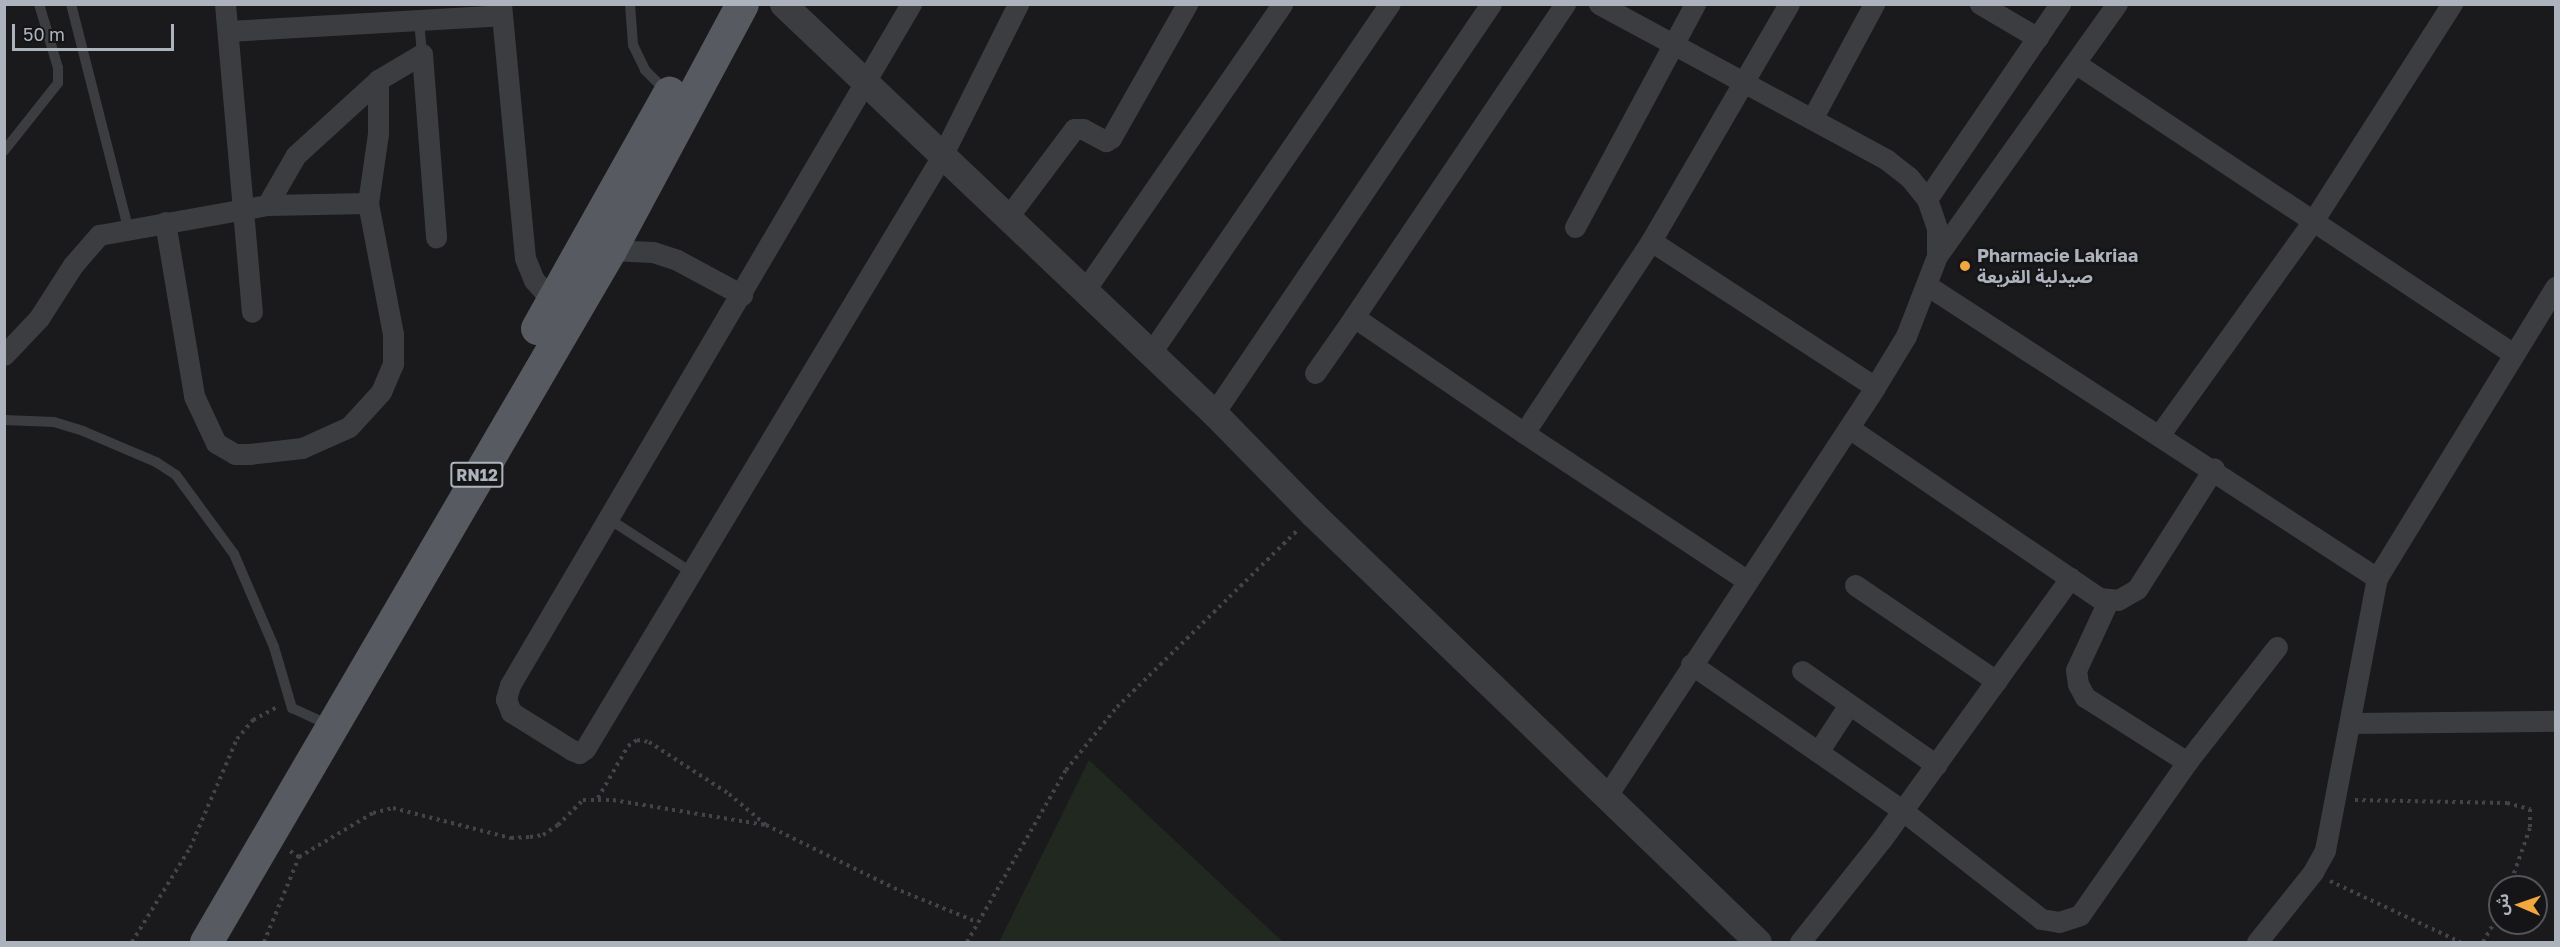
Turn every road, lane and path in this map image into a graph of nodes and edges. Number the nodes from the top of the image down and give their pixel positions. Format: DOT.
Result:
graph roads {
  1 [pos="39,4"];
  2 [pos="71,4"];
  3 [pos="225,4"];
  4 [pos="630,4"];
  5 [pos="718,4"];
  6 [pos="742,4"];
  7 [pos="783,4"];
  8 [pos="912,4"];
  9 [pos="1018,4"];
  10 [pos="1186,4"];
  11 [pos="1282,4"];
  12 [pos="1390,4"];
  13 [pos="1491,4"];
  14 [pos="1565,4"];
  15 [pos="1599,4"];
  16 [pos="1695,4"];
  17 [pos="1789,4"];
  18 [pos="1874,4"];
  19 [pos="1980,4"];
  20 [pos="2061,4"];
  21 [pos="2117,4"];
  22 [pos="2452,4"];
  23 [pos="501,10"];
  24 [pos="418,12"];
  25 [pos="228,31"];
  26 [pos="2037,38"];
  27 [pos="1673,43"];
  28 [pos="422,54"];
  29 [pos="2078,65"];
  30 [pos="378,80"];
  31 [pos="868,83"];
  32 [pos="1746,83"];
  33 [pos="669,94"];
  34 [pos="1812,119"];
  35 [pos="4,151"];
  36 [pos="942,156"];
  37 [pos="1927,199"];
  38 [pos="368,203"];
  39 [pos="267,205"];
  40 [pos="242,209"];
  41 [pos="1008,217"];
  42 [pos="2313,221"];
  43 [pos="165,222"];
  44 [pos="1575,227"];
  45 [pos="128,228"];
  46 [pos="436,237"];
  47 [pos="1651,241"];
  48 [pos="610,250"];
  49 [pos="1937,256"];
  50 [pos="1928,286"];
  51 [pos="2556,286"];
  52 [pos="1085,290"];
  53 [pos="742,295"];
  54 [pos="560,311"];
  55 [pos="252,312"];
  56 [pos="1353,317"];
  57 [pos="2512,353"];
  58 [pos="1150,354"];
  59 [pos="4,355"];
  60 [pos="1315,373"];
  61 [pos="1875,387"];
  62 [pos="1214,413"];
  63 [pos="4,420"];
  64 [pos="1849,428"];
  65 [pos="1524,433"];
  66 [pos="2160,434"];
  67 [pos="2214,468"];
  68 [pos="1314,514"];
  69 [pos="609,519"];
  70 [pos="691,573"];
  71 [pos="2070,578"];
  72 [pos="2377,578"];
  73 [pos="1746,580"];
  74 [pos="1855,585"];
  75 [pos="2109,600"];
  76 [pos="2277,647"];
  77 [pos="1692,664"];
  78 [pos="1802,671"];
  79 [pos="1996,681"];
  80 [pos="1848,706"];
  81 [pos="310,716"];
  82 [pos="2556,721"];
  83 [pos="2351,723"];
  84 [pos="1818,752"];
  85 [pos="2187,762"];
  86 [pos="1936,765"];
  87 [pos="1606,797"];
  88 [pos="598,798"];
  89 [pos="2336,799"];
  90 [pos="1903,811"];
  91 [pos="766,825"];
  92 [pos="299,857"];
  93 [pos="2313,872"];
  94 [pos="2513,875"];
  95 [pos="976,922"];
  96 [pos="132,942"];
  97 [pos="182,942"];
  98 [pos="206,942"];
  99 [pos="967,942"];
  100 [pos="1758,942"];
  101 [pos="1800,942"];
  102 [pos="2257,942"];
  103 [pos="2460,942"];
  1 -- 35 [label="lane"];
  2 -- 45 [label="lane"];
  3 -- 25 [label="street"];
  4 -- 33 [label="lane"];
  5 -- 33 [label="main road, RN12"];
  6 -- 48 [label="main road, RN12"];
  7 -- 31 [label="street"];
  8 -- 31 [label="street"];
  9 -- 36 [label="street"];
  10 -- 41 [label="street"];
  11 -- 52 [label="street"];
  12 -- 58 [label="street"];
  13 -- 62 [label="street"];
  14 -- 56 [label="street"];
  15 -- 27 [label="street"];
  16 -- 27 [label="street"];
  17 -- 32 [label="street"];
  18 -- 34 [label="street"];
  19 -- 26 [label="street"];
  20 -- 26 [label="street"];
  21 -- 29 [label="street"];
  22 -- 42 [label="street"];
  23 -- 24 [label="street"];
  23 -- 54 [label="street"];
  24 -- 25 [label="street"];
  24 -- 28 [label="lane"];
  25 -- 40 [label="street"];
  26 -- 37 [label="street"];
  27 -- 32 [label="street"];
  27 -- 44 [label="street"];
  28 -- 30 [label="street"];
  28 -- 46 [label="street"];
  29 -- 42 [label="street"];
  29 -- 49 [label="street"];
  30 -- 38 [label="street"];
  30 -- 39 [label="street"];
  31 -- 36 [label="street"];
  31 -- 53 [label="street"];
  32 -- 34 [label="street"];
  32 -- 47 [label="street"];
  33 -- 54 [label="main road, RN12"];
  34 -- 37 [label="street"];
  36 -- 41 [label="street"];
  36 -- 70 [label="street"];
  37 -- 49 [label="street"];
  38 -- 39 [label="street"];
  38 -- 43 [label="street"];
  39 -- 40 [label="street"];
  40 -- 43 [label="street"];
  40 -- 55 [label="street"];
  41 -- 52 [label="street"];
  42 -- 57 [label="street"];
  42 -- 66 [label="street"];
  43 -- 45 [label="street"];
  45 -- 59 [label="street"];
  47 -- 61 [label="street"];
  47 -- 65 [label="street"];
  48 -- 53 [label="street"];
  48 -- 54 [label="main road, RN12"];
  49 -- 50 [label="street"];
  50 -- 61 [label="street"];
  50 -- 66 [label="street"];
  51 -- 57 [label="street"];
  52 -- 58 [label="street"];
  53 -- 69 [label="street"];
  54 -- 81 [label="main road, RN12"];
  56 -- 60 [label="street"];
  56 -- 65 [label="street"];
  57 -- 72 [label="street"];
  58 -- 62 [label="street"];
  61 -- 64 [label="street"];
  62 -- 68 [label="street"];
  63 -- 81 [label="lane"];
  64 -- 71 [label="street"];
  64 -- 73 [label="street"];
  65 -- 73 [label="street"];
  66 -- 67 [label="street"];
  67 -- 72 [label="street"];
  67 -- 75 [label="street"];
  68 -- 87 [label="street"];
  68 -- 95 [label="path"];
  69 -- 70 [label="lane"];
  69 -- 70 [label="street"];
  71 -- 75 [label="street"];
  71 -- 79 [label="street"];
  72 -- 83 [label="street"];
  73 -- 77 [label="street"];
  74 -- 79 [label="street"];
  75 -- 85 [label="street"];
  76 -- 85 [label="street"];
  77 -- 84 [label="street"];
  77 -- 87 [label="street"];
  78 -- 80 [label="street"];
  79 -- 86 [label="street"];
  80 -- 84 [label="street"];
  80 -- 86 [label="street"];
  81 -- 96 [label="path"];
  81 -- 97 [label="main road, RN12"];
  81 -- 98 [label="main road, RN12"];
  82 -- 83 [label="street"];
  83 -- 89 [label="street"];
  84 -- 90 [label="street"];
  85 -- 90 [label="street"];
  86 -- 90 [label="street"];
  87 -- 100 [label="street"];
  88 -- 91 [label="path"];
  88 -- 91 [label="path"];
  88 -- 92 [label="path"];
  89 -- 93 [label="street"];
  89 -- 94 [label="path"];
  90 -- 101 [label="street"];
  91 -- 95 [label="path"];
  93 -- 102 [label="street"];
  93 -- 103 [label="path"];
  95 -- 99 [label="path"];
}
